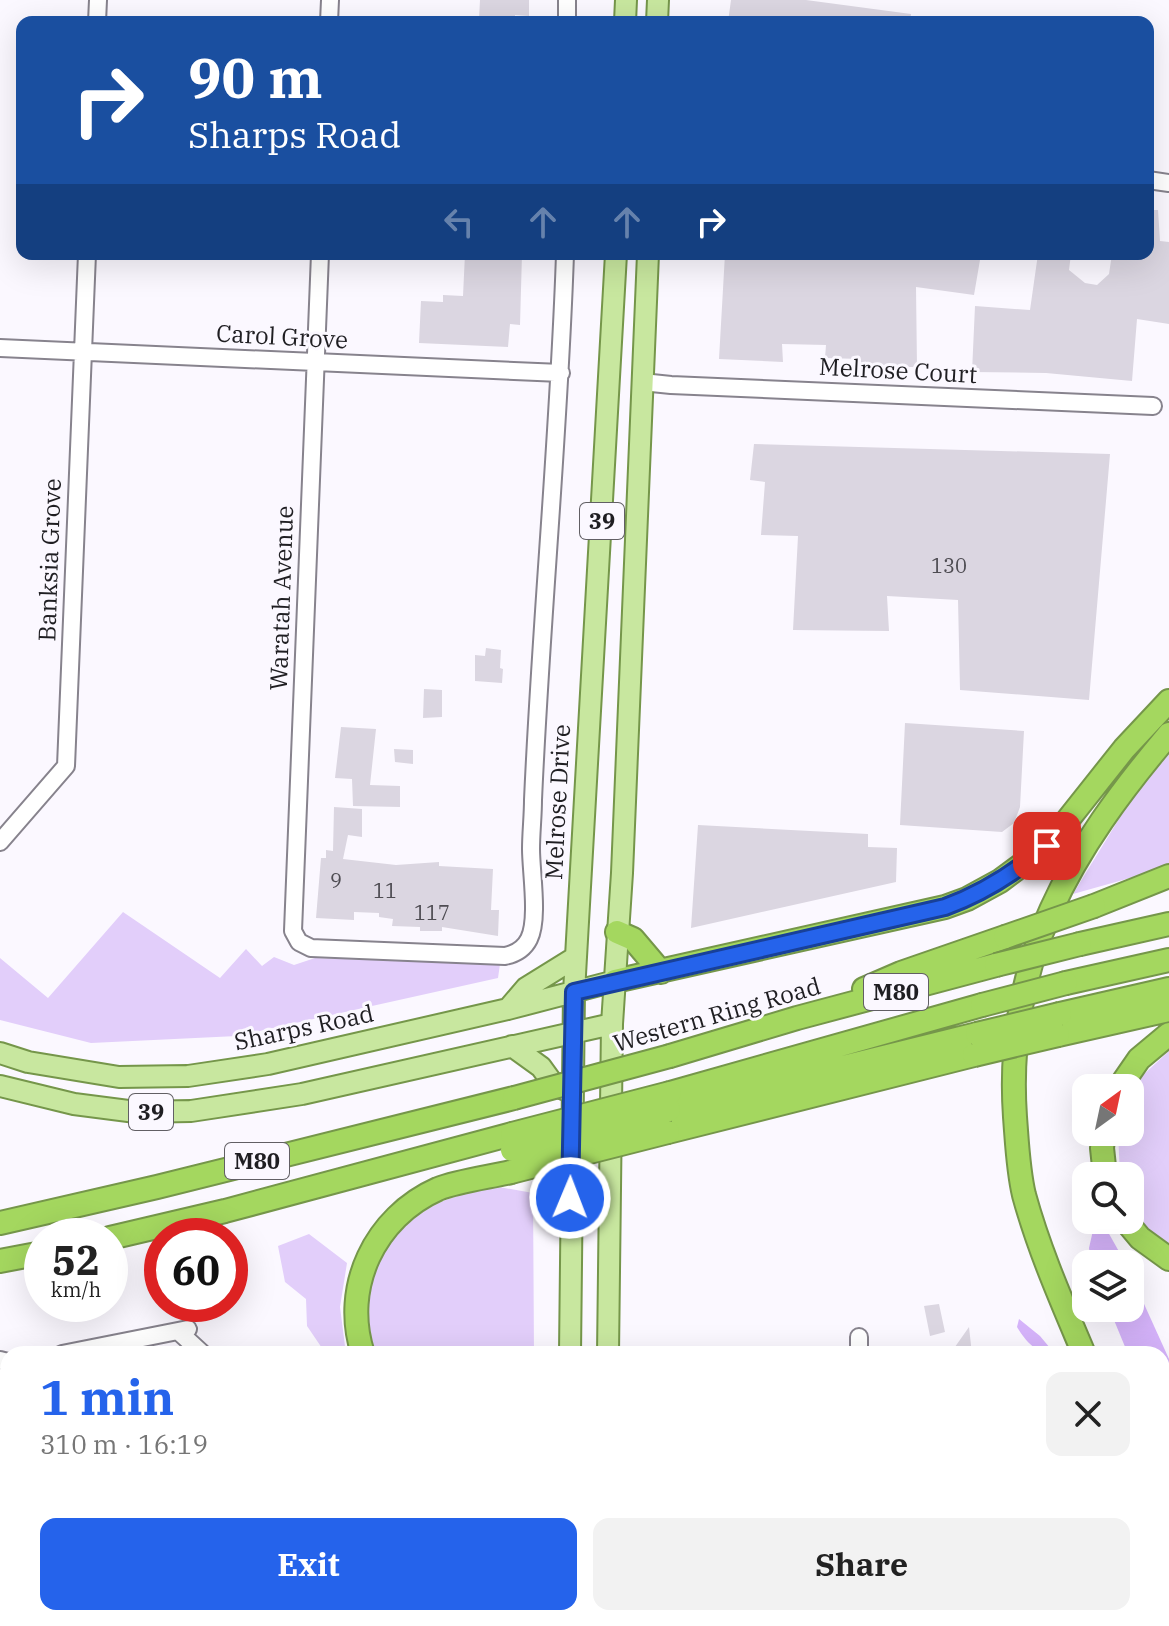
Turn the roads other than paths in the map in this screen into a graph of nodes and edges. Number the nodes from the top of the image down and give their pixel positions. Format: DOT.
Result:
graph roads {
  1 [pos="87,260"];
  2 [pos="320,260"];
  3 [pos="565,260"];
  4 [pos="616,260"];
  5 [pos="648,260"];
  6 [pos="0,348"];
  7 [pos="82,351"];
  8 [pos="315,362"];
  9 [pos="561,373"];
  10 [pos="642,382"];
  11 [pos="1153,406"];
  12 [pos="602,525"];
  13 [pos="636,527"];
  14 [pos="1169,701"];
  15 [pos="1169,734"];
  16 [pos="0,842"];
  17 [pos="1169,876"];
  18 [pos="1169,924"];
  19 [pos="617,932"];
  20 [pos="525,944"];
  21 [pos="576,957"];
  22 [pos="1169,960"];
  23 [pos="661,972"];
  24 [pos="615,981"];
  25 [pos="1169,989"];
  26 [pos="574,992"];
  27 [pos="508,1009"];
  28 [pos="1169,1010"];
  29 [pos="797,1018"];
  30 [pos="612,1024"];
  31 [pos="1059,1025"];
  32 [pos="574,1032"];
  33 [pos="1169,1034"];
  34 [pos="512,1046"];
  35 [pos="0,1053"];
  36 [pos="1129,1074"];
  37 [pos="119,1077"];
  38 [pos="0,1086"];
  39 [pos="571,1092"];
  40 [pos="114,1109"];
  41 [pos="669,1112"];
  42 [pos="512,1152"];
  43 [pos="0,1223"];
  44 [pos="128,1234"];
  45 [pos="1137,1234"];
  46 [pos="24,1256"];
  47 [pos="1169,1259"];
  48 [pos="0,1261"];
  49 [pos="178,1331"];
  50 [pos="114,1346"];
  51 [pos="186,1346"];
  52 [pos="194,1346"];
  53 [pos="361,1346"];
  54 [pos="570,1346"];
  55 [pos="608,1346"];
  56 [pos="1081,1346"];
  1 -- 7 [label="street, Banksia Grove"];
  2 -- 8 [label="street, Waratah Avenue"];
  3 -- 9 [label="street, Melrose Drive"];
  4 -- 12 [label="main road, Melrose Drive / 39"];
  5 -- 10 [label="main road, 39"];
  6 -- 7 [label="street, Carol Grove"];
  7 -- 8 [label="street, Carol Grove"];
  7 -- 16 [label="street, Banksia Grove"];
  8 -- 9 [label="street, Carol Grove"];
  8 -- 20 [label="street, Waratah Avenue"];
  9 -- 20 [label="street, Melrose Drive"];
  10 -- 11 [label="street, Melrose Court"];
  10 -- 13 [label="main road, 39"];
  12 -- 13 [label="main road"];
  12 -- 21 [label="main road, Melrose Drive / 39"];
  13 -- 19 [label="main road, 39"];
  14 -- 23 [label="highway"];
  15 -- 56 [label="highway"];
  17 -- 29 [label="highway, bridge"];
  18 -- 29 [label="highway, Western Ring Road / M80, bridge"];
  19 -- 23 [label="highway"];
  19 -- 24 [label="main road, 39"];
  21 -- 26 [label="main road, Melrose Drive"];
  21 -- 27 [label="main road"];
  22 -- 41 [label="highway, M80, bridge"];
  23 -- 24 [label="highway"];
  24 -- 26 [label="main road, Sharps Road"];
  24 -- 30 [label="main road, 39"];
  25 -- 31 [label="highway"];
  26 -- 27 [label="main road, Sharps Road"];
  26 -- 32 [label="main road, Melrose Drive"];
  27 -- 37 [label="main road, Sharps Road / 39"];
  28 -- 31 [label="highway"];
  29 -- 43 [label="highway, Western Ring Road / M80, bridge"];
  30 -- 32 [label="main road, 39"];
  30 -- 55 [label="main road"];
  31 -- 41 [label="highway, bridge"];
  32 -- 34 [label="main road, 39"];
  32 -- 39 [label="main road, Melrose Drive"];
  33 -- 36 [label="highway"];
  34 -- 39 [label="main road"];
  34 -- 40 [label="main road, 39"];
  35 -- 37 [label="main road, Sharps Road / 39"];
  37 -- 40 [label="main road"];
  38 -- 40 [label="main road, 39"];
  39 -- 54 [label="main road, Melrose Drive"];
  41 -- 42 [label="highway, M80, bridge"];
  41 -- 42 [label="highway, bridge"];
  42 -- 44 [label="highway, M80"];
  42 -- 53 [label="highway"];
  45 -- 47 [label="highway"];
  46 -- 48 [label="highway"];
  49 -- 50 [label="street"];
  49 -- 51 [label="street"];
  49 -- 52 [label="street"];
}
